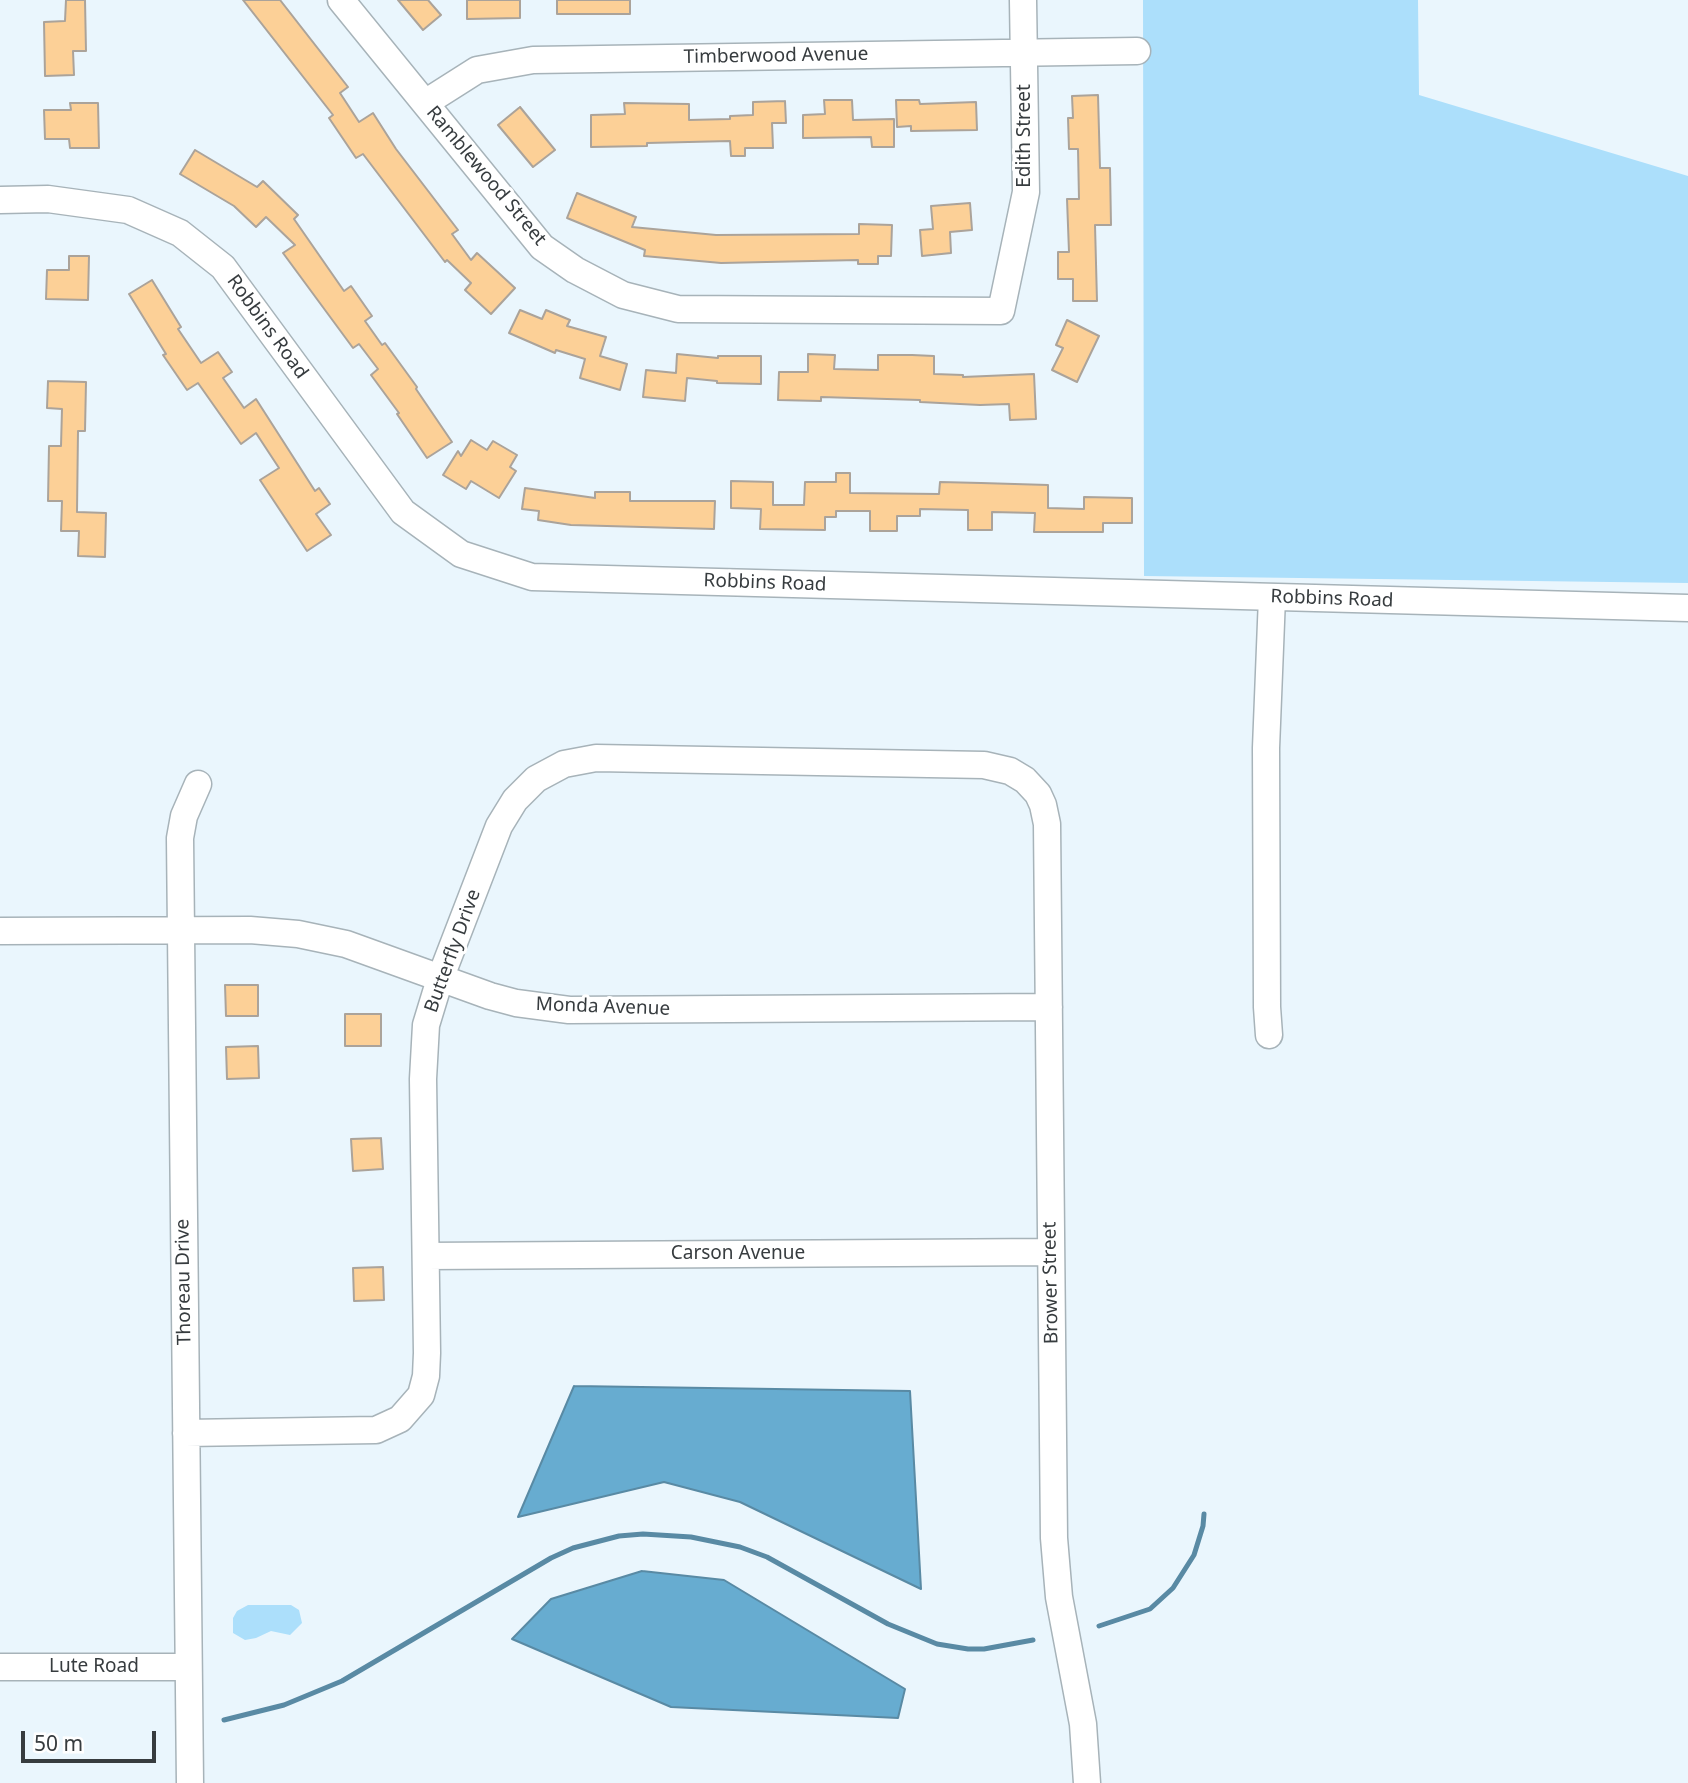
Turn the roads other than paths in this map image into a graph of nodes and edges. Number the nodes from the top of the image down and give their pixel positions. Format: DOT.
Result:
graph roads {
  1 [pos="341,0"];
  2 [pos="1023,0"];
  3 [pos="1024,51"];
  4 [pos="1138,51"];
  5 [pos="425,103"];
  6 [pos="0,200"];
  7 [pos="1001,311"];
  8 [pos="1272,597"];
  9 [pos="1688,608"];
  10 [pos="198,784"];
  11 [pos="1030,784"];
  12 [pos="180,930"];
  13 [pos="0,931"];
  14 [pos="440,979"];
  15 [pos="1049,1007"];
  16 [pos="1269,1035"];
  17 [pos="1051,1252"];
  18 [pos="426,1256"];
  19 [pos="186,1433"];
  20 [pos="0,1667"];
  21 [pos="188,1667"];
  22 [pos="190,1783"];
  23 [pos="1087,1783"];
  1 -- 5 [label="street, Ramblewood Street"];
  2 -- 3 [label="street, Edith Street"];
  3 -- 4 [label="street, Timberwood Avenue"];
  3 -- 5 [label="street, Timberwood Avenue"];
  3 -- 7 [label="street, Edith Street"];
  5 -- 7 [label="street, Ramblewood Street"];
  6 -- 8 [label="street, Robbins Road"];
  8 -- 9 [label="street, Robbins Road"];
  8 -- 16 [label="street"];
  10 -- 12 [label="street, Thoreau Drive"];
  11 -- 14 [label="street, Butterfly Drive"];
  11 -- 15 [label="street, Brower Street"];
  12 -- 13 [label="street, Monda Avenue"];
  12 -- 14 [label="street, Monda Avenue"];
  12 -- 19 [label="street, Thoreau Drive"];
  14 -- 15 [label="street, Monda Avenue"];
  14 -- 18 [label="street, Butterfly Drive"];
  15 -- 17 [label="street, Brower Street"];
  17 -- 18 [label="street, Carson Avenue"];
  17 -- 23 [label="street, Brower Street"];
  18 -- 19 [label="street, Butterfly Drive"];
  19 -- 21 [label="street, Thoreau Drive"];
  20 -- 21 [label="street, Lute Road"];
  21 -- 22 [label="street, Thoreau Drive"];
}
